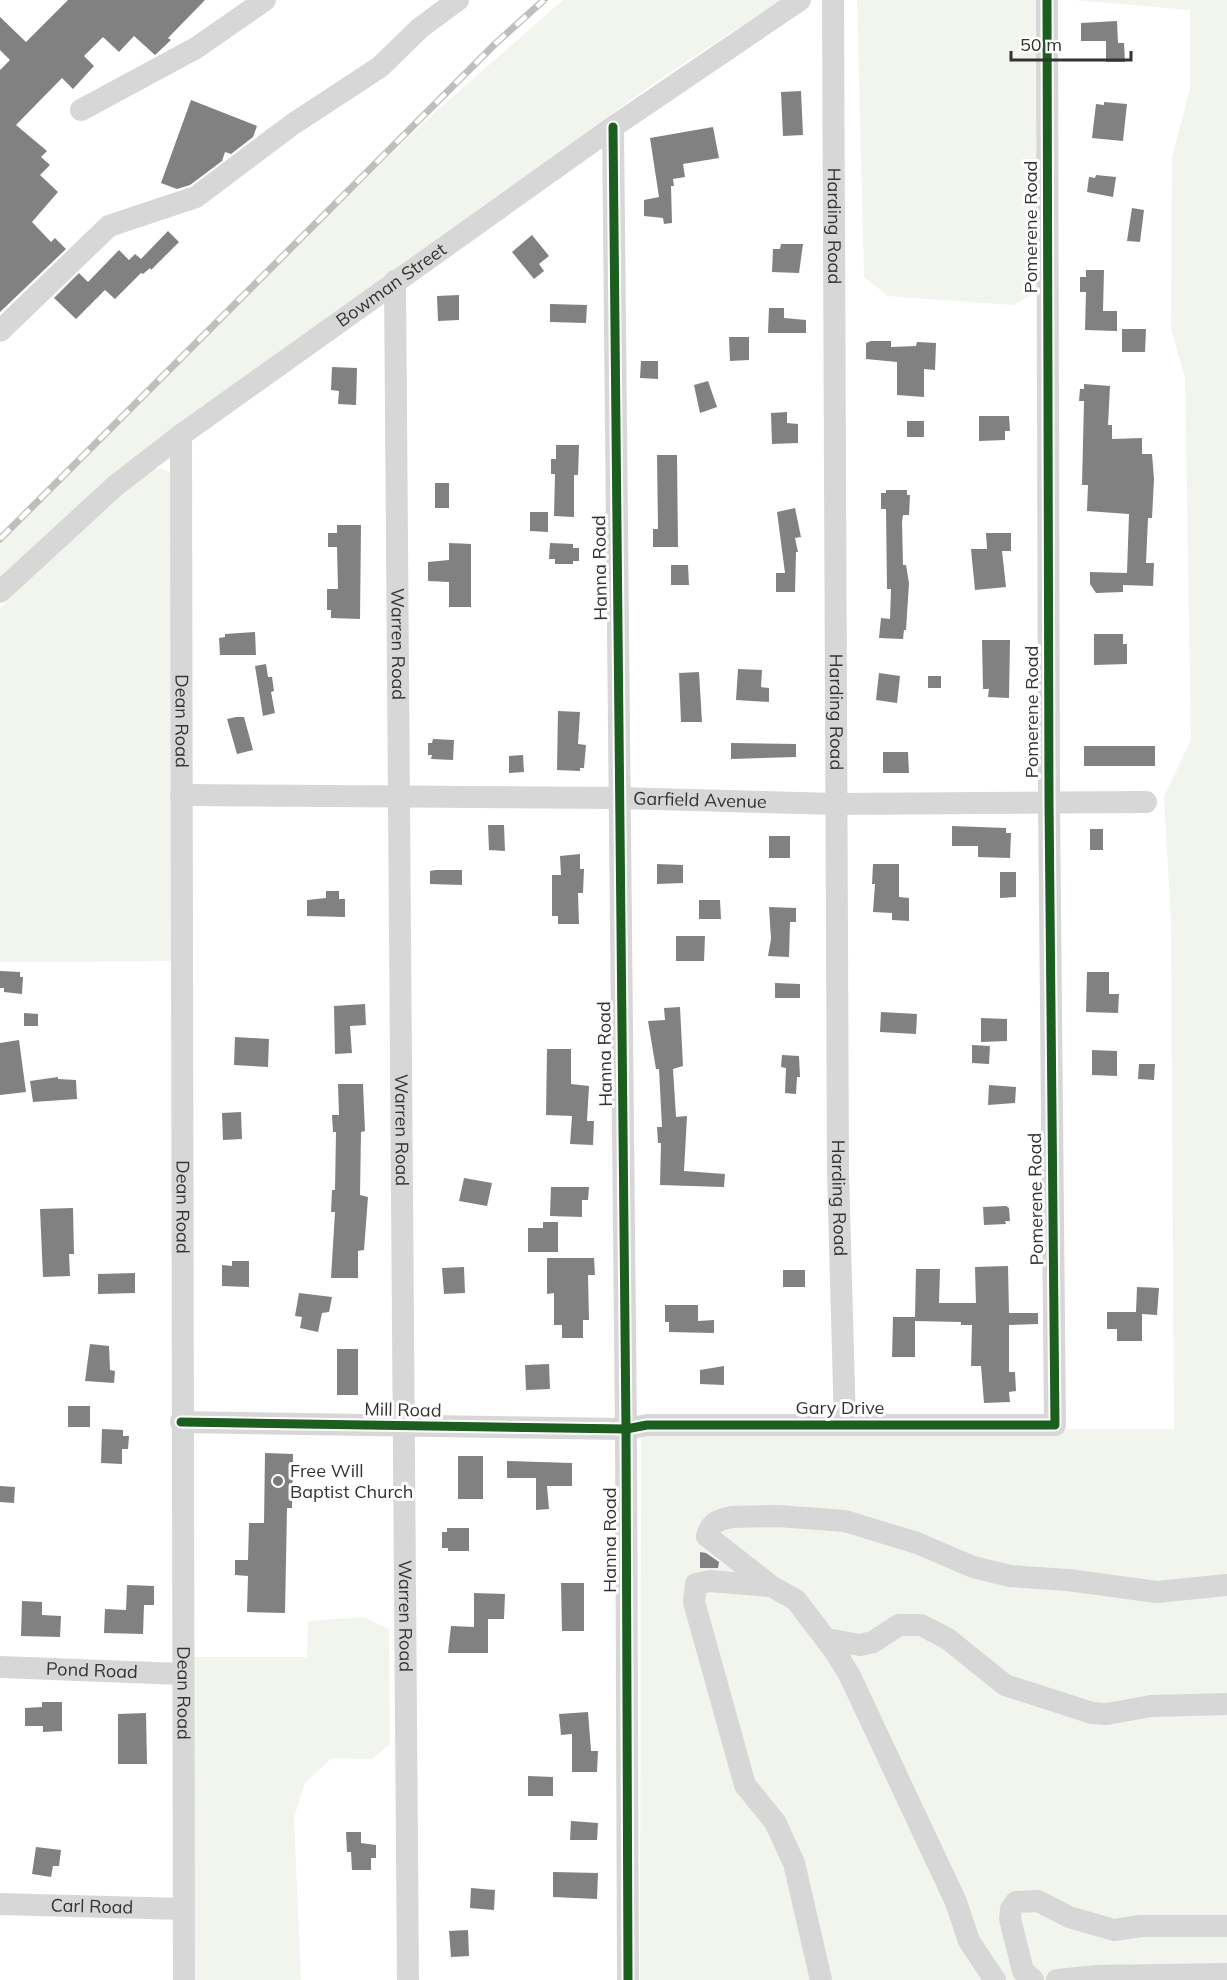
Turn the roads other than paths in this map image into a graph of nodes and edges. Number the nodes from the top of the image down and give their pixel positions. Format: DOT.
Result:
graph roads {
  1 [pos="265,0"];
  2 [pos="458,0"];
  3 [pos="800,0"];
  4 [pos="833,0"];
  5 [pos="1047,0"];
  6 [pos="81,110"];
  7 [pos="612,127"];
  8 [pos="395,281"];
  9 [pos="0,331"];
  10 [pos="181,435"];
  11 [pos="0,592"];
  12 [pos="181,795"];
  13 [pos="398,796"];
  14 [pos="619,798"];
  15 [pos="1049,802"];
  16 [pos="1146,802"];
  17 [pos="837,804"];
  18 [pos="181,1422"];
  19 [pos="845,1425"];
  20 [pos="1055,1425"];
  21 [pos="405,1426"];
  22 [pos="626,1429"];
  23 [pos="1227,1585"];
  24 [pos="771,1586"];
  25 [pos="826,1640"];
  26 [pos="0,1667"];
  27 [pos="182,1674"];
  28 [pos="1227,1704"];
  29 [pos="0,1905"];
  30 [pos="183,1909"];
  31 [pos="1227,1926"];
  32 [pos="1227,1974"];
  33 [pos="184,1980"];
  34 [pos="408,1980"];
  35 [pos="628,1980"];
  36 [pos="821,1980"];
  37 [pos="994,1980"];
  38 [pos="1033,1980"];
  39 [pos="1057,1980"];
  1 -- 6 [label="street"];
  2 -- 9 [label="street"];
  3 -- 7 [label="street, Bowman Street"];
  4 -- 17 [label="street, Harding Road"];
  5 -- 15 [label="street, Pomerene Road"];
  7 -- 8 [label="street, Bowman Street"];
  7 -- 14 [label="street, Hanna Road"];
  8 -- 10 [label="street, Bowman Street"];
  8 -- 13 [label="street, Warren Road"];
  10 -- 11 [label="street, Bowman Street"];
  10 -- 12 [label="street, Dean Road"];
  12 -- 13 [label="street, Garfield Avenue"];
  12 -- 18 [label="street, Dean Road"];
  13 -- 14 [label="street, Garfield Avenue"];
  13 -- 21 [label="street, Warren Road"];
  14 -- 17 [label="street, Garfield Avenue"];
  14 -- 22 [label="street, Hanna Road"];
  15 -- 16 [label="street, Garfield Avenue"];
  15 -- 17 [label="street, Garfield Avenue"];
  15 -- 20 [label="street, Pomerene Road"];
  17 -- 19 [label="street, Harding Road"];
  18 -- 21 [label="street, Mill Road"];
  18 -- 27 [label="street, Dean Road"];
  19 -- 20 [label="street, Gary Drive"];
  19 -- 22 [label="street, Gary Drive"];
  21 -- 22 [label="street, Mill Road"];
  21 -- 34 [label="street, Warren Road"];
  22 -- 35 [label="street, Hanna Road"];
  23 -- 24 [label="street"];
  24 -- 25 [label="street"];
  24 -- 36 [label="street"];
  25 -- 28 [label="street"];
  25 -- 37 [label="street"];
  26 -- 27 [label="street, Pond Road"];
  27 -- 30 [label="street, Dean Road"];
  29 -- 30 [label="street, Carl Road"];
  30 -- 33 [label="street, Dean Road"];
  31 -- 38 [label="street"];
  32 -- 39 [label="street"];
}
